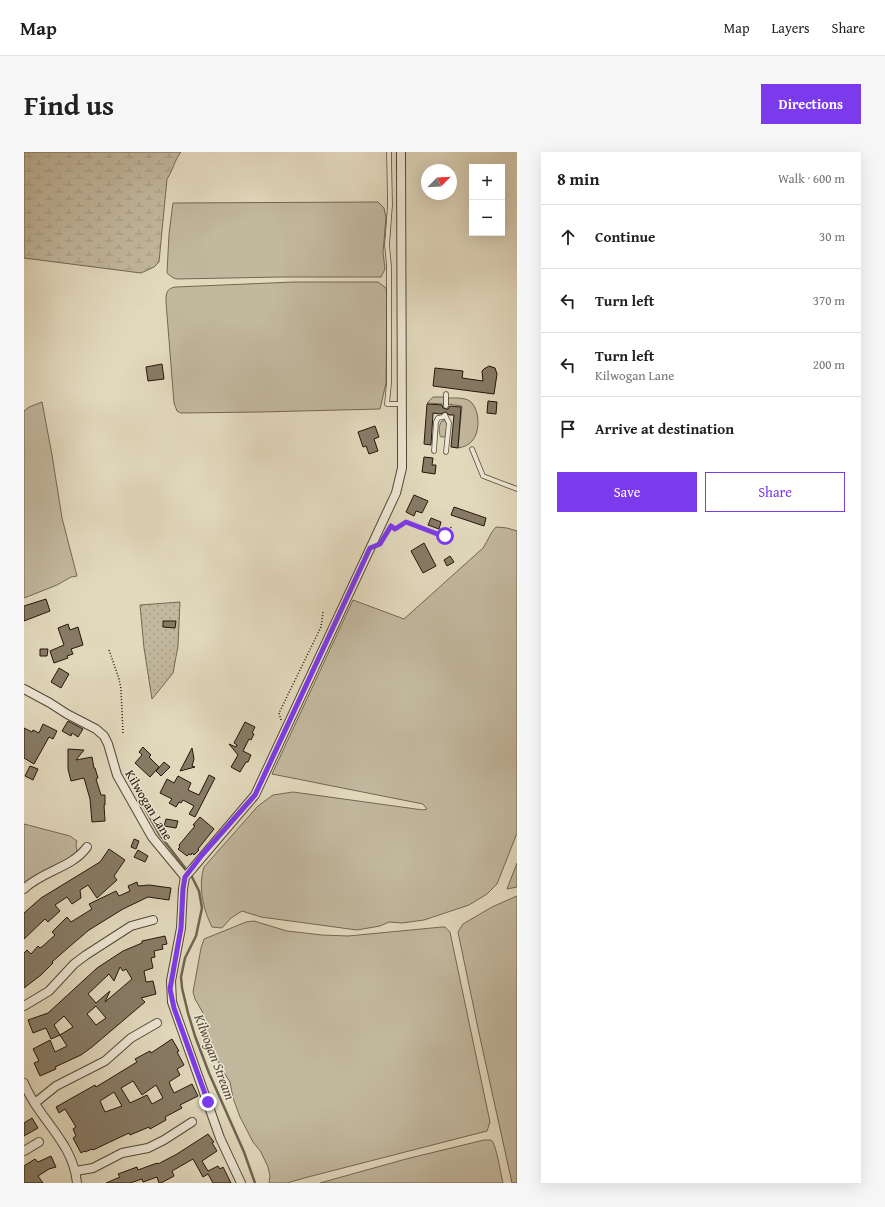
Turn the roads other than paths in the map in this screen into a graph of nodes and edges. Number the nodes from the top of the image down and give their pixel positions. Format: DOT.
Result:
graph roads {
  1 [pos="389,152"];
  2 [pos="401,152"];
  3 [pos="446,394"];
  4 [pos="401,404"];
  5 [pos="446,406"];
  6 [pos="472,449"];
  7 [pos="434,451"];
  8 [pos="446,452"];
  9 [pos="517,489"];
  10 [pos="24,689"];
  11 [pos="88,847"];
  12 [pos="186,876"];
  13 [pos="24,890"];
  14 [pos="152,920"];
  15 [pos="24,1006"];
  16 [pos="157,1023"];
  17 [pos="24,1083"];
  18 [pos="35,1102"];
  19 [pos="192,1122"];
  20 [pos="39,1142"];
  21 [pos="24,1151"];
  22 [pos="76,1171"];
  23 [pos="77,1183"];
  24 [pos="241,1183"];
  1 -- 4 [label="lane"];
  2 -- 4 [label="street"];
  3 -- 5 [label="lane"];
  4 -- 12 [label="street"];
  6 -- 9 [label="lane"];
  7 -- 8 [label="lane"];
  10 -- 12 [label="street, Kilwogan Lane"];
  11 -- 13 [label="street"];
  12 -- 24 [label="street"];
  14 -- 15 [label="street"];
  16 -- 18 [label="street"];
  17 -- 18 [label="street"];
  18 -- 22 [label="street"];
  19 -- 22 [label="street"];
  20 -- 21 [label="street"];
  22 -- 23 [label="street"];
}
